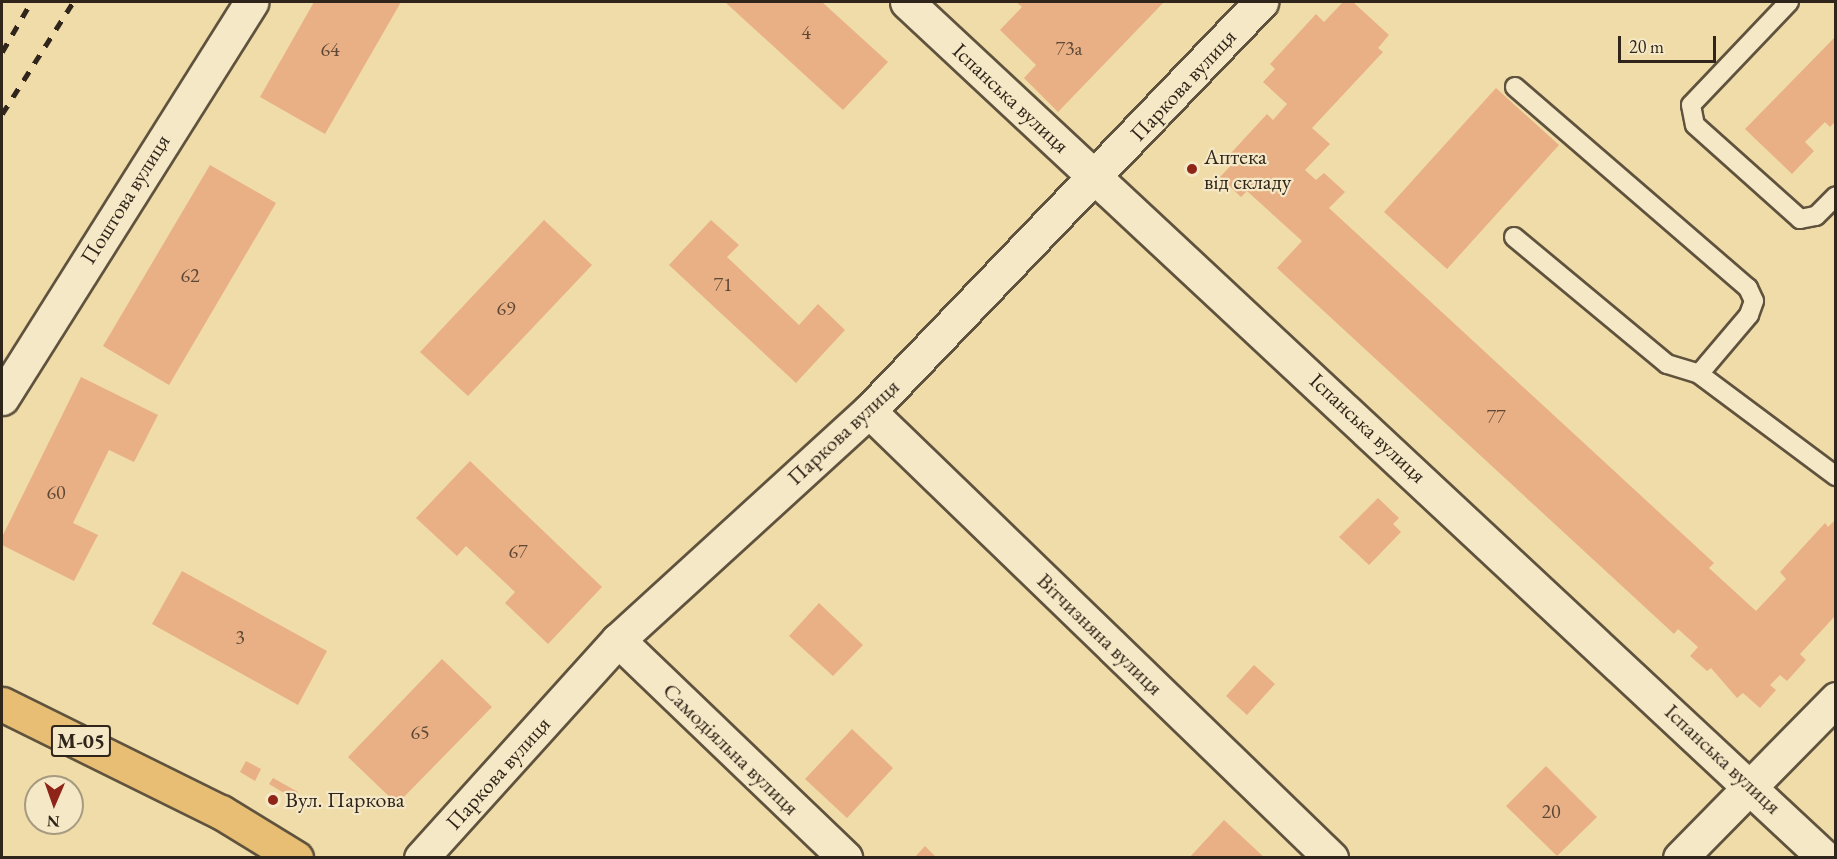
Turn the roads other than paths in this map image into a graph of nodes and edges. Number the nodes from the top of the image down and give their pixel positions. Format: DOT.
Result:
graph roads {
  1 [pos="251,2"];
  2 [pos="907,2"];
  3 [pos="1261,2"];
  4 [pos="1789,2"];
  5 [pos="1515,87"];
  6 [pos="1097,177"];
  7 [pos="1836,196"];
  8 [pos="1514,237"];
  9 [pos="1699,374"];
  10 [pos="2,399"];
  11 [pos="869,411"];
  12 [pos="1836,476"];
  13 [pos="618,640"];
  14 [pos="1836,699"];
  15 [pos="2,704"];
  16 [pos="1751,784"];
  17 [pos="296,858"];
  18 [pos="422,858"];
  19 [pos="845,858"];
  20 [pos="1331,858"];
  21 [pos="1680,858"];
  22 [pos="1825,858"];
  1 -- 10 [label="street, Поштова вулиця"];
  2 -- 6 [label="street, Іспанська вулиця"];
  3 -- 6 [label="street, Паркова вулиця"];
  4 -- 7 [label="lane"];
  5 -- 9 [label="lane"];
  6 -- 11 [label="street, Паркова вулиця"];
  6 -- 16 [label="street, Іспанська вулиця"];
  8 -- 9 [label="lane"];
  9 -- 12 [label="lane"];
  11 -- 13 [label="street, Паркова вулиця"];
  11 -- 20 [label="street, Вітчизняна вулиця"];
  13 -- 18 [label="street, Паркова вулиця"];
  13 -- 19 [label="street, Самодіяльна вулиця"];
  14 -- 16 [label="street"];
  15 -- 17 [label="main road, М-05"];
  16 -- 21 [label="street"];
  16 -- 22 [label="street, Іспанська вулиця"];
}
